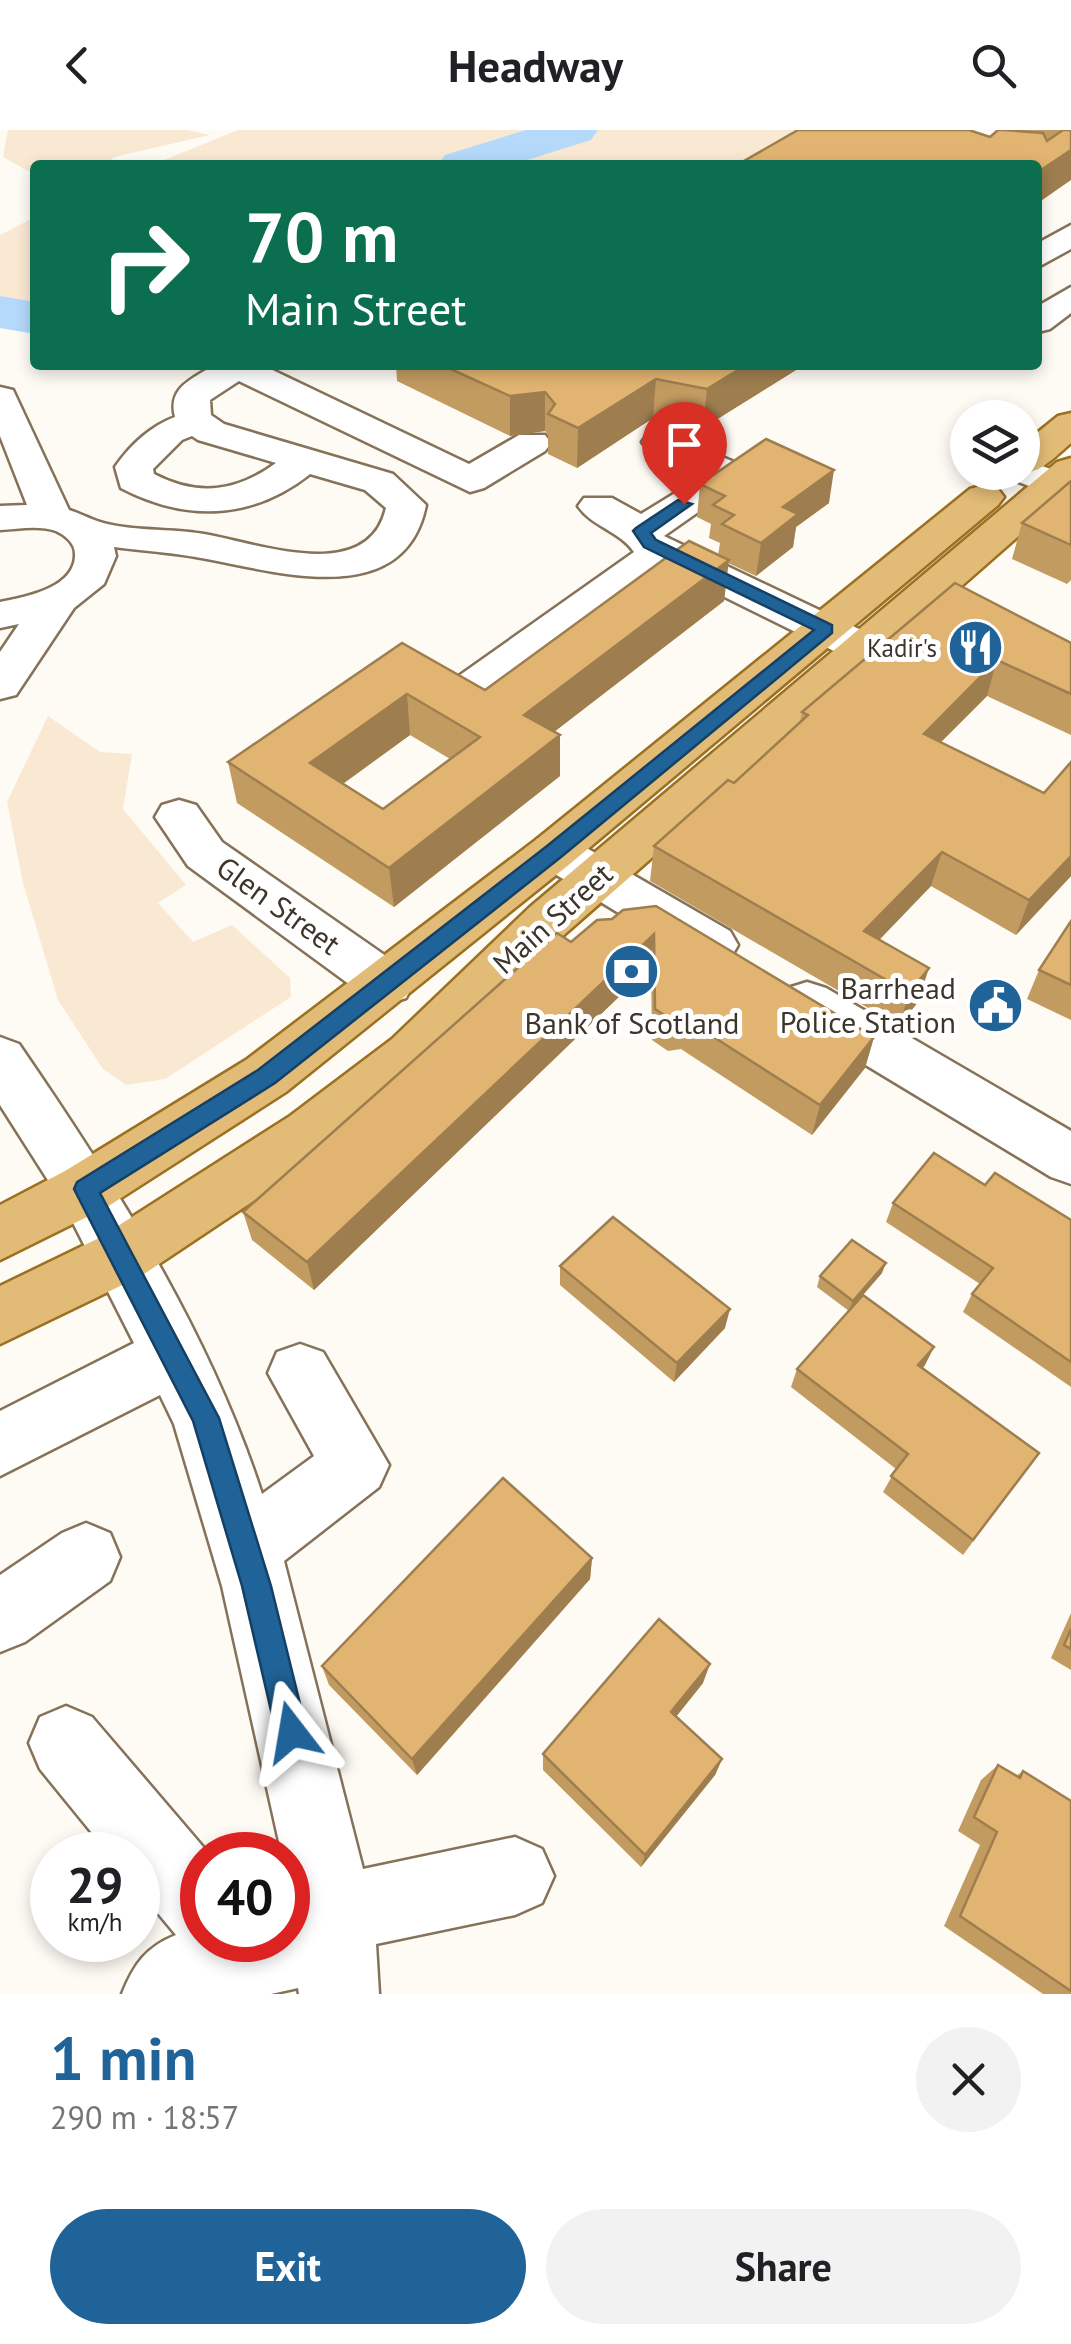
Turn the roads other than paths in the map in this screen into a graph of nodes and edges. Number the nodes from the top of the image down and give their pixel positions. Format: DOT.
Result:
graph roads {
  1 [pos="1071,234"];
  2 [pos="1042,254"];
  3 [pos="1071,297"];
  4 [pos="1042,319"];
  5 [pos="232,370"];
  6 [pos="246,370"];
  7 [pos="0,398"];
  8 [pos="194,422"];
  9 [pos="1071,424"];
  10 [pos="661,442"];
  11 [pos="532,443"];
  12 [pos="23,454"];
  13 [pos="304,460"];
  14 [pos="1042,475"];
  15 [pos="0,489"];
  16 [pos="598,506"];
  17 [pos="0,518"];
  18 [pos="71,524"];
  19 [pos="652,541"];
  20 [pos="203,546"];
  21 [pos="72,591"];
  22 [pos="0,615"];
  23 [pos="845,639"];
  24 [pos="0,685"];
  25 [pos="469,690"];
  26 [pos="179,817"];
  27 [pos="576,864"];
  28 [pos="388,984"];
  29 [pos="0,1059"];
  30 [pos="1071,1160"];
  31 [pos="86,1189"];
  32 [pos="0,1234"];
  33 [pos="120,1257"];
  34 [pos="0,1316"];
  35 [pos="172,1356"];
  36 [pos="300,1373"];
  37 [pos="0,1446"];
  38 [pos="246,1547"];
  39 [pos="86,1557"];
  40 [pos="0,1617"];
  41 [pos="66,1743"];
  42 [pos="515,1876"];
  43 [pos="180,1886"];
  44 [pos="310,1947"];
  45 [pos="337,1950"];
  46 [pos="193,1962"];
  47 [pos="162,1994"];
  1 -- 2 [label="street"];
  3 -- 4 [label="street"];
  5 -- 8 [label="street"];
  6 -- 11 [label="street"];
  7 -- 12 [label="street"];
  8 -- 13 [label="street"];
  8 -- 13 [label="street"];
  9 -- 14 [label="main road, Main Street"];
  10 -- 19 [label="street"];
  12 -- 15 [label="street"];
  12 -- 18 [label="street"];
  13 -- 20 [label="street"];
  14 -- 23 [label="main road, Main Street"];
  16 -- 19 [label="street"];
  17 -- 18 [label="street"];
  18 -- 20 [label="street"];
  18 -- 21 [label="street"];
  19 -- 23 [label="street"];
  19 -- 25 [label="street"];
  20 -- 21 [label="street"];
  21 -- 22 [label="street"];
  21 -- 24 [label="street"];
  23 -- 27 [label="main road, Main Street"];
  26 -- 28 [label="street, Glen Street"];
  27 -- 28 [label="main road, Main Street"];
  27 -- 30 [label="street"];
  27 -- 33 [label="main road, Main Street"];
  28 -- 31 [label="main road, Main Street"];
  29 -- 31 [label="street"];
  31 -- 32 [label="main road, Main Street"];
  31 -- 33 [label="street"];
  33 -- 34 [label="main road, Main Street"];
  33 -- 35 [label="street"];
  35 -- 37 [label="street"];
  35 -- 38 [label="street"];
  36 -- 38 [label="street"];
  38 -- 45 [label="street"];
  39 -- 40 [label="street"];
  41 -- 43 [label="street"];
  42 -- 45 [label="street"];
  44 -- 45 [label="street"];
  46 -- 47 [label="street"];
}
